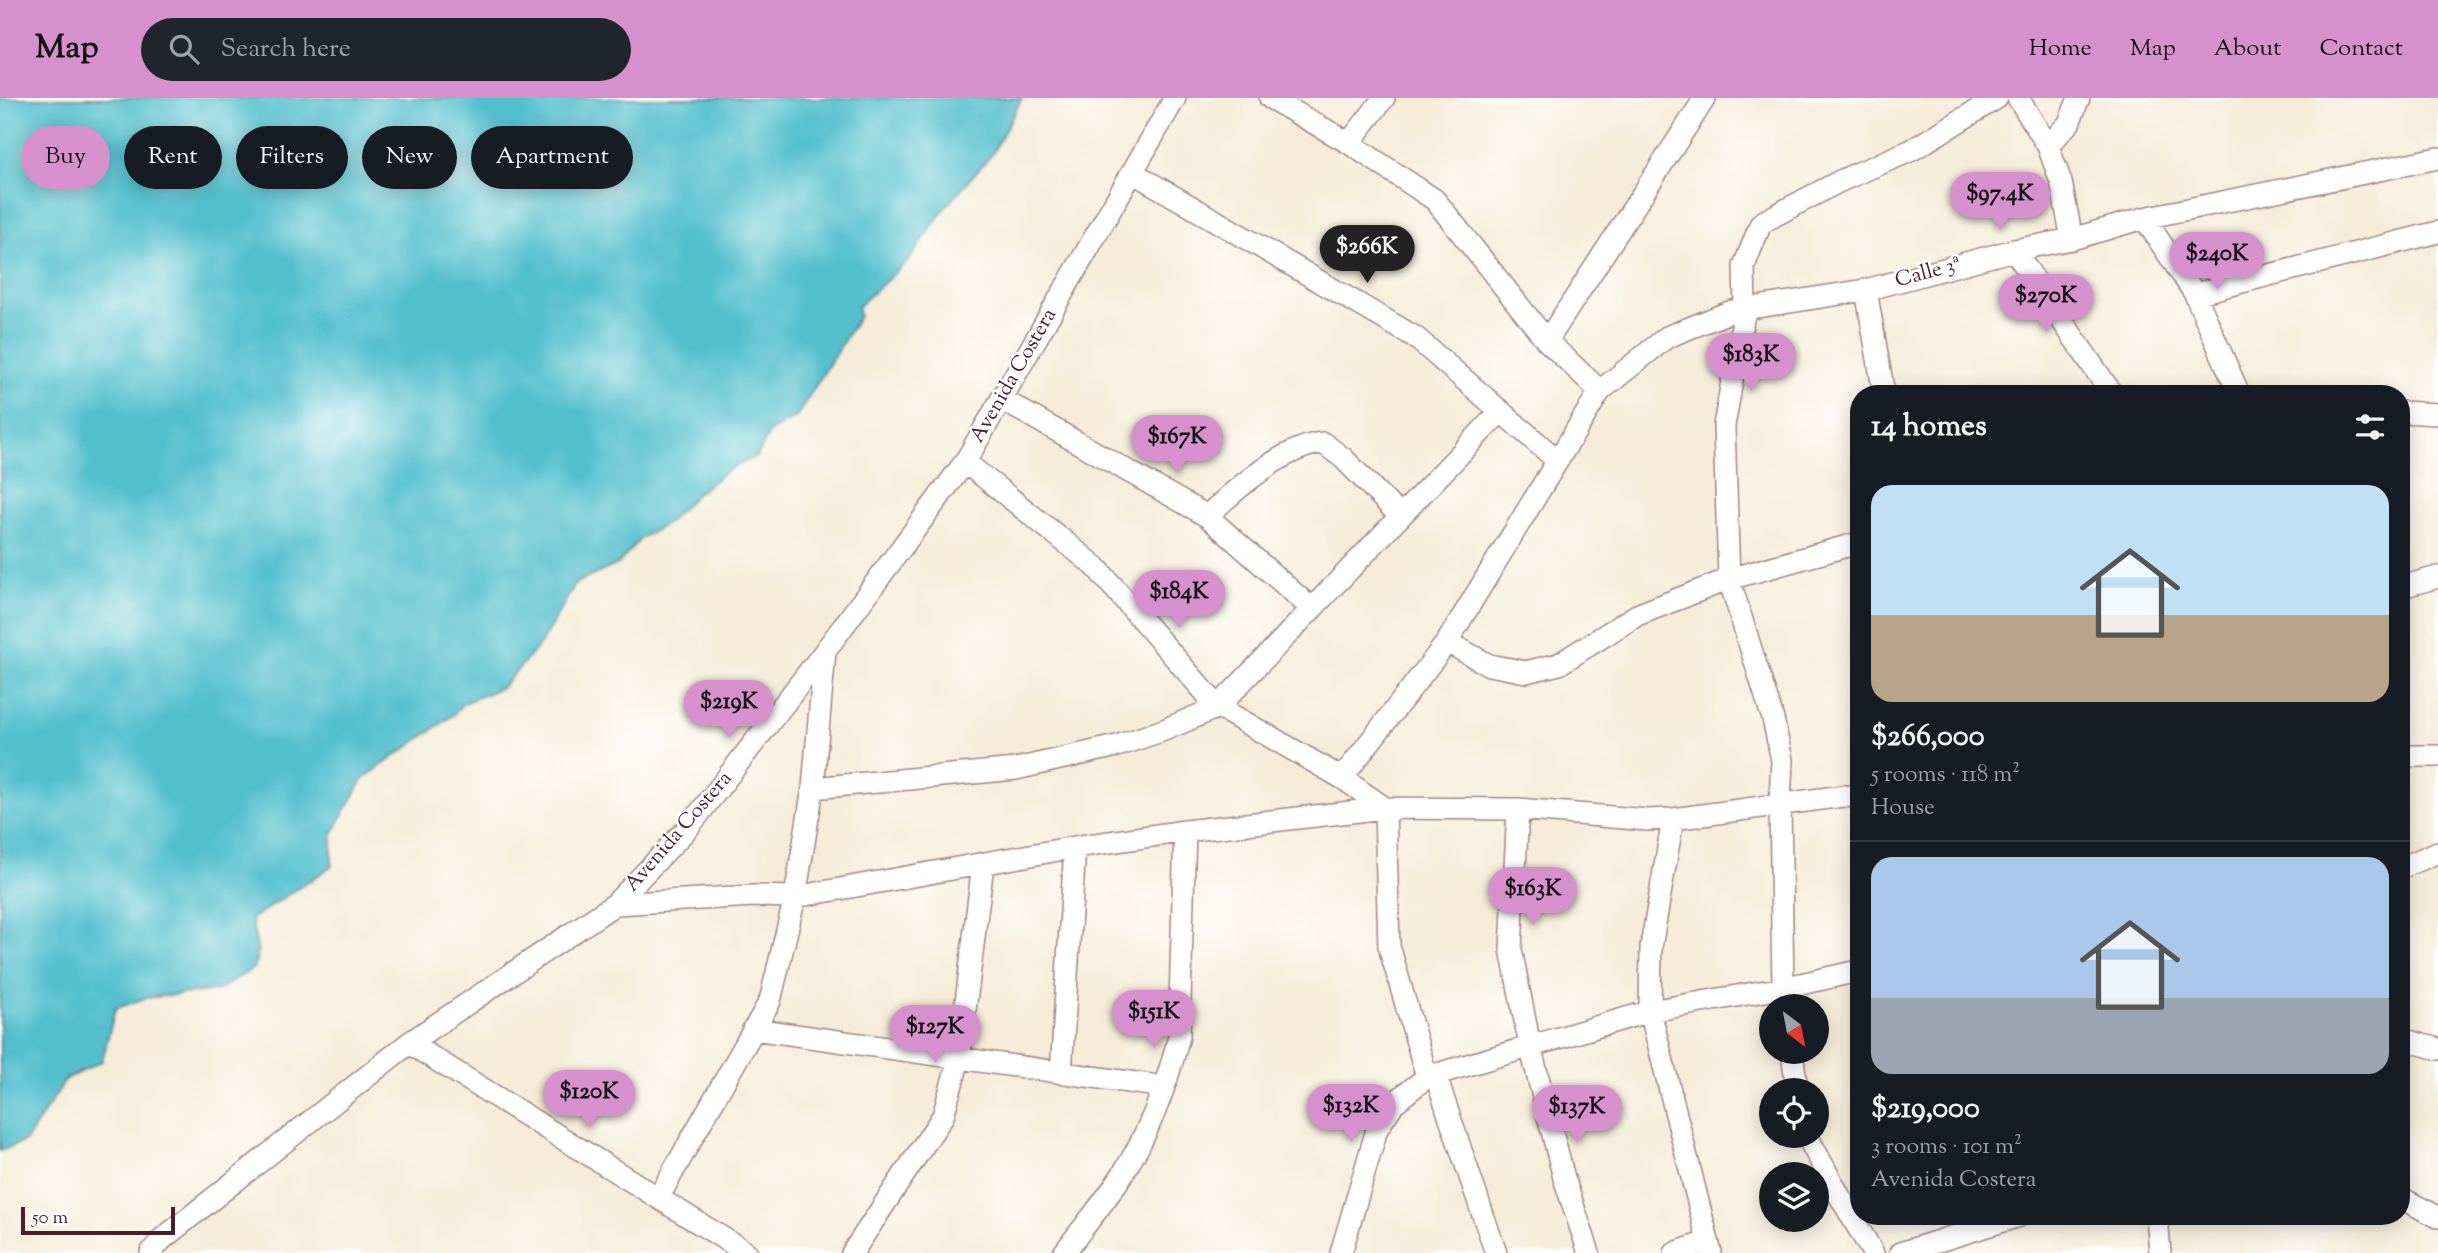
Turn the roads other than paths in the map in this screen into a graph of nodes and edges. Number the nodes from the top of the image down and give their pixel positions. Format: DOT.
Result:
graph roads {
  1 [pos="1175,98"];
  2 [pos="1270,98"];
  3 [pos="1384,98"];
  4 [pos="1705,98"];
  5 [pos="1997,98"];
  6 [pos="2018,98"];
  7 [pos="2079,98"];
  8 [pos="1349,143"];
  9 [pos="2048,146"];
  10 [pos="2438,158"];
  11 [pos="1132,172"];
  12 [pos="2144,218"];
  13 [pos="2438,232"];
  14 [pos="2072,239"];
  15 [pos="2014,250"];
  16 [pos="1866,290"];
  17 [pos="2194,294"];
  18 [pos="1745,309"];
  19 [pos="1547,341"];
  20 [pos="1882,385"];
  21 [pos="2106,385"];
  22 [pos="2235,385"];
  23 [pos="1600,391"];
  24 [pos="1001,399"];
  25 [pos="1501,411"];
  26 [pos="2410,412"];
  27 [pos="2438,414"];
  28 [pos="1557,460"];
  29 [pos="965,462"];
  30 [pos="1206,516"];
  31 [pos="1400,516"];
  32 [pos="1850,544"];
  33 [pos="2438,578"];
  34 [pos="1729,579"];
  35 [pos="2410,585"];
  36 [pos="1312,609"];
  37 [pos="1447,642"];
  38 [pos="825,651"];
  39 [pos="1218,707"];
  40 [pos="2410,756"];
  41 [pos="2438,756"];
  42 [pos="1342,778"];
  43 [pos="813,788"];
  44 [pos="1850,796"];
  45 [pos="1780,803"];
  46 [pos="1385,808"];
  47 [pos="1518,809"];
  48 [pos="1673,819"];
  49 [pos="1185,831"];
  50 [pos="1075,847"];
  51 [pos="2438,852"];
  52 [pos="2410,863"];
  53 [pos="983,864"];
  54 [pos="795,897"];
  55 [pos="615,904"];
  56 [pos="1850,974"];
  57 [pos="1784,994"];
  58 [pos="1793,994"];
  59 [pos="1759,1000"];
  60 [pos="1650,1011"];
  61 [pos="753,1029"];
  62 [pos="409,1042"];
  63 [pos="2410,1042"];
  64 [pos="1530,1046"];
  65 [pos="2438,1049"];
  66 [pos="959,1059"];
  67 [pos="1061,1073"];
  68 [pos="1431,1076"];
  69 [pos="1164,1087"];
  70 [pos="1814,1148"];
  71 [pos="659,1198"];
  72 [pos="2410,1203"];
  73 [pos="1850,1214"];
  74 [pos="2438,1217"];
  75 [pos="1857,1225"];
  76 [pos="1959,1225"];
  77 [pos="2158,1225"];
  78 [pos="1710,1247"];
  79 [pos="160,1249"];
  80 [pos="1068,1251"];
  81 [pos="747,1253"];
  82 [pos="852,1253"];
  83 [pos="1341,1253"];
  84 [pos="1496,1253"];
  85 [pos="1589,1253"];
  86 [pos="1675,1253"];
  87 [pos="1873,1253"];
  88 [pos="1900,1253"];
  89 [pos="2160,1253"];
  1 -- 11 [label="street, Avenida Costera"];
  2 -- 8 [label="street"];
  3 -- 8 [label="street"];
  4 -- 19 [label="street"];
  5 -- 18 [label="street"];
  6 -- 9 [label="street"];
  7 -- 9 [label="street"];
  8 -- 19 [label="street"];
  9 -- 14 [label="street"];
  10 -- 12 [label="street, Calle 3ª"];
  11 -- 24 [label="street, Avenida Costera"];
  11 -- 25 [label="street"];
  12 -- 14 [label="street, Calle 3ª"];
  12 -- 17 [label="street"];
  13 -- 17 [label="street"];
  14 -- 15 [label="street, Calle 3ª"];
  15 -- 16 [label="street, Calle 3ª"];
  15 -- 21 [label="street"];
  16 -- 18 [label="street, Calle 3ª"];
  16 -- 20 [label="street"];
  17 -- 22 [label="street"];
  18 -- 23 [label="street, Calle 3ª"];
  18 -- 34 [label="street"];
  19 -- 23 [label="street"];
  23 -- 28 [label="street, Calle 3ª"];
  24 -- 29 [label="street, Avenida Costera"];
  24 -- 30 [label="street"];
  25 -- 28 [label="street"];
  25 -- 31 [label="street"];
  26 -- 27 [label="street"];
  28 -- 37 [label="street, Calle 3ª"];
  29 -- 38 [label="street, Avenida Costera"];
  29 -- 39 [label="street"];
  30 -- 31 [label="street"];
  30 -- 36 [label="street"];
  31 -- 36 [label="street"];
  32 -- 34 [label="street"];
  33 -- 35 [label="street"];
  34 -- 37 [label="street"];
  34 -- 45 [label="street"];
  36 -- 39 [label="street"];
  37 -- 42 [label="street, Calle 3ª"];
  38 -- 43 [label="street"];
  38 -- 55 [label="street, Avenida Costera"];
  39 -- 42 [label="street"];
  39 -- 43 [label="street"];
  40 -- 41 [label="street"];
  42 -- 46 [label="street"];
  43 -- 54 [label="street"];
  44 -- 45 [label="street"];
  45 -- 48 [label="street"];
  45 -- 57 [label="street"];
  46 -- 47 [label="street"];
  46 -- 49 [label="street"];
  46 -- 68 [label="street"];
  47 -- 48 [label="street"];
  47 -- 64 [label="street"];
  48 -- 60 [label="street"];
  49 -- 50 [label="street"];
  49 -- 69 [label="street"];
  50 -- 53 [label="street"];
  50 -- 67 [label="street"];
  51 -- 52 [label="street"];
  53 -- 54 [label="street"];
  53 -- 66 [label="street"];
  54 -- 55 [label="street"];
  54 -- 61 [label="street"];
  55 -- 62 [label="street, Avenida Costera"];
  56 -- 58 [label="street"];
  59 -- 60 [label="street"];
  60 -- 64 [label="street"];
  60 -- 78 [label="street"];
  61 -- 66 [label="street"];
  61 -- 71 [label="street"];
  62 -- 71 [label="street"];
  62 -- 79 [label="street, Avenida Costera"];
  63 -- 65 [label="street"];
  64 -- 68 [label="street"];
  64 -- 85 [label="street"];
  66 -- 67 [label="street"];
  66 -- 82 [label="street"];
  67 -- 69 [label="street"];
  68 -- 83 [label="street"];
  68 -- 84 [label="street"];
  69 -- 80 [label="street"];
  70 -- 73 [label="street"];
  71 -- 81 [label="street"];
  72 -- 74 [label="street"];
  75 -- 87 [label="street"];
  76 -- 88 [label="street"];
  77 -- 89 [label="street"];
  78 -- 86 [label="street"];
}
